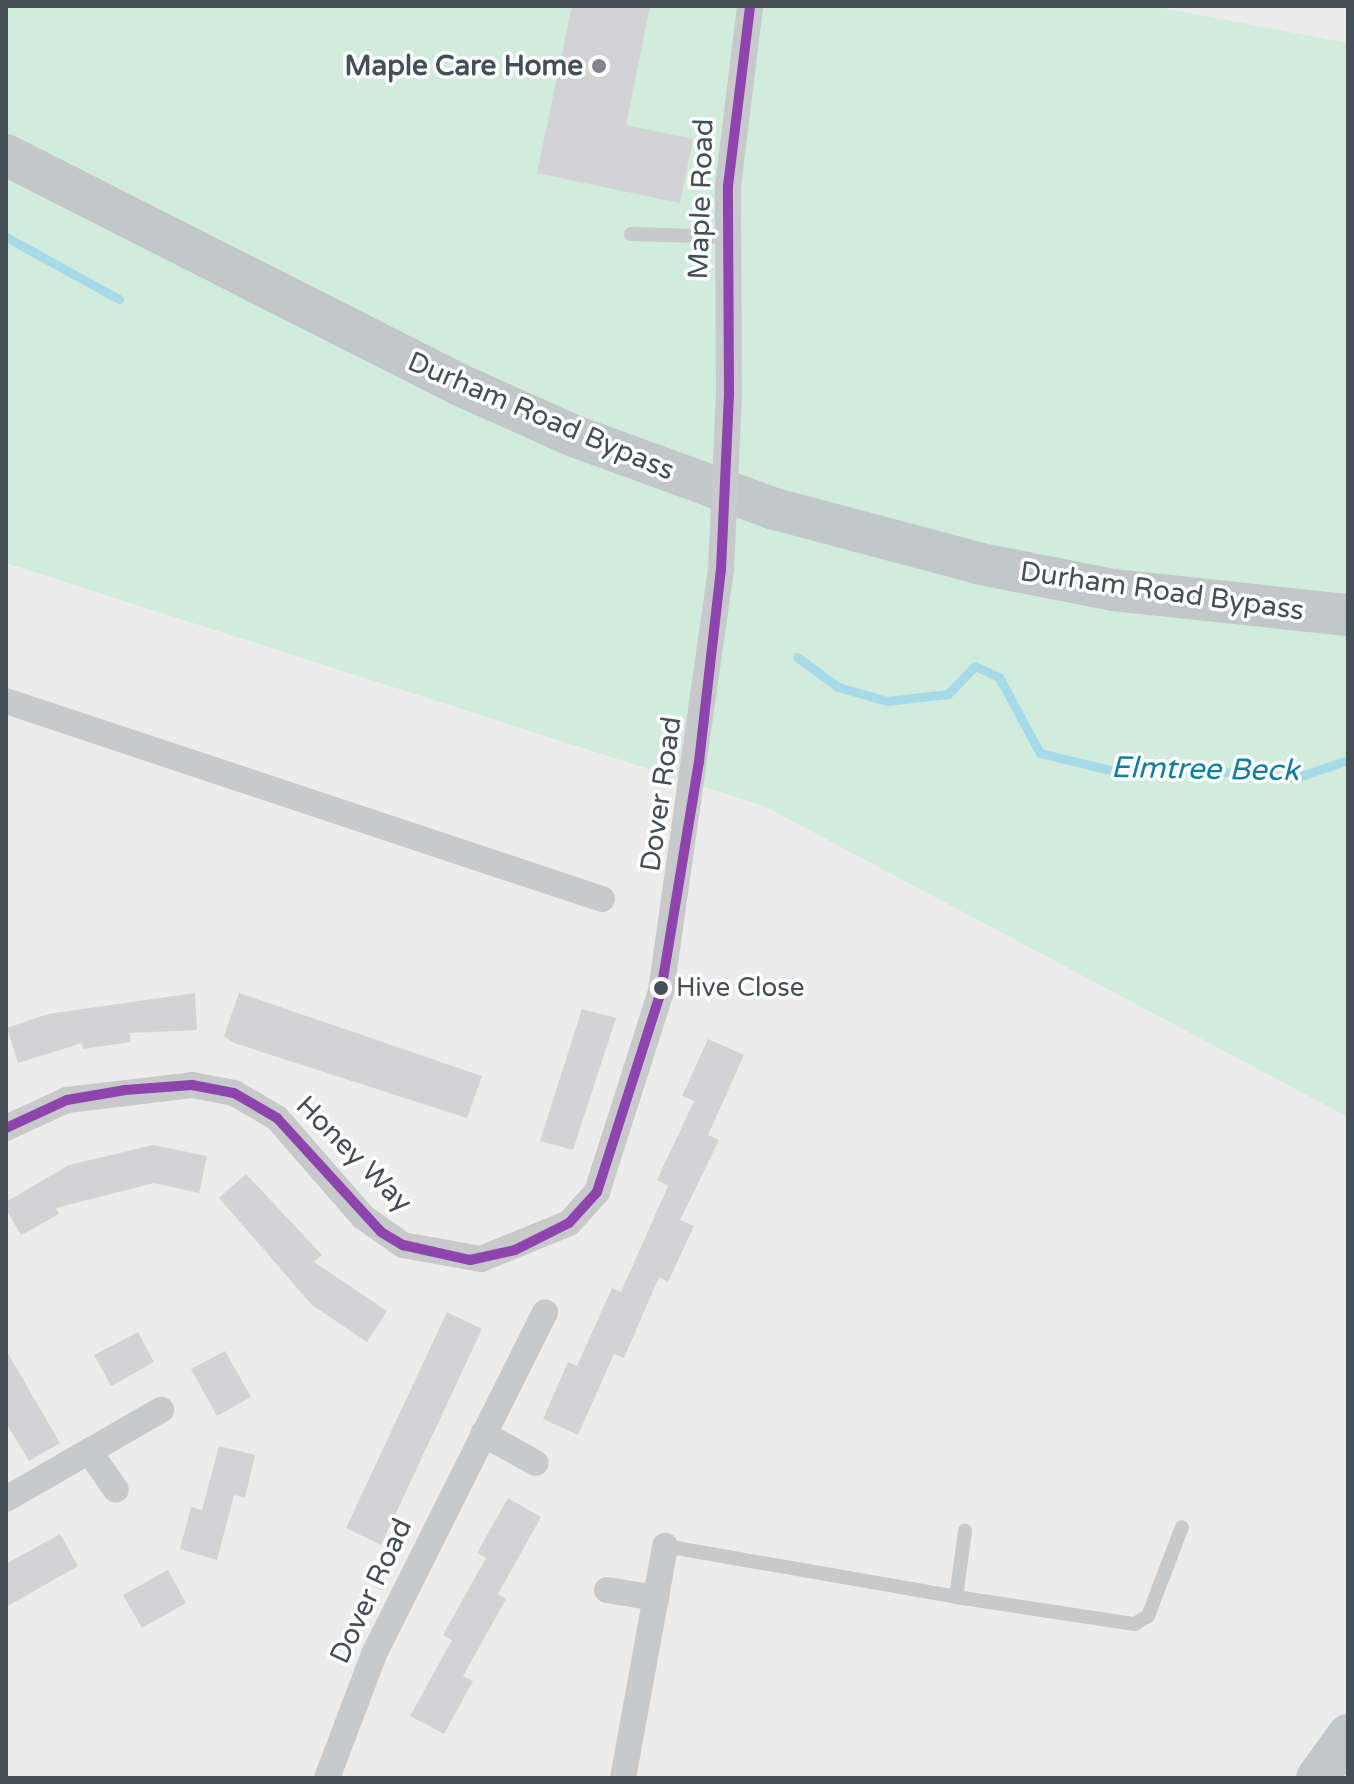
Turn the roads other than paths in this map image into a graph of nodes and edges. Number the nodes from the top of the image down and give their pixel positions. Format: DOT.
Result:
graph roads {
  1 [pos="750,6"];
  2 [pos="6,155"];
  3 [pos="631,234"];
  4 [pos="729,237"];
  5 [pos="729,395"];
  6 [pos="1348,615"];
  7 [pos="6,701"];
  8 [pos="602,899"];
  9 [pos="6,1128"];
  10 [pos="597,1192"];
  11 [pos="545,1312"];
  12 [pos="161,1410"];
  13 [pos="483,1434"];
  14 [pos="89,1451"];
  15 [pos="536,1463"];
  16 [pos="116,1490"];
  17 [pos="6,1499"];
  18 [pos="1182,1527"];
  19 [pos="965,1531"];
  20 [pos="665,1546"];
  21 [pos="607,1590"];
  22 [pos="956,1597"];
  23 [pos="656,1598"];
  24 [pos="1348,1735"];
  25 [pos="327,1778"];
  26 [pos="623,1778"];
  27 [pos="1317,1778"];
  1 -- 4 [label="street, Maple Road"];
  2 -- 6 [label="main road, Durham Road Bypass"];
  3 -- 4 [label="lane"];
  4 -- 5 [label="street, Maple Road"];
  5 -- 10 [label="street, Dover Road, bridge"];
  7 -- 8 [label="street"];
  9 -- 10 [label="street, Honey Way"];
  11 -- 13 [label="street, Dover Road"];
  12 -- 14 [label="street"];
  13 -- 15 [label="street"];
  13 -- 25 [label="street, Dover Road"];
  14 -- 16 [label="street"];
  14 -- 17 [label="street"];
  18 -- 22 [label="lane"];
  19 -- 22 [label="lane"];
  20 -- 22 [label="lane"];
  20 -- 23 [label="street"];
  21 -- 23 [label="street"];
  23 -- 26 [label="street"];
  24 -- 27 [label="main road"];
}
